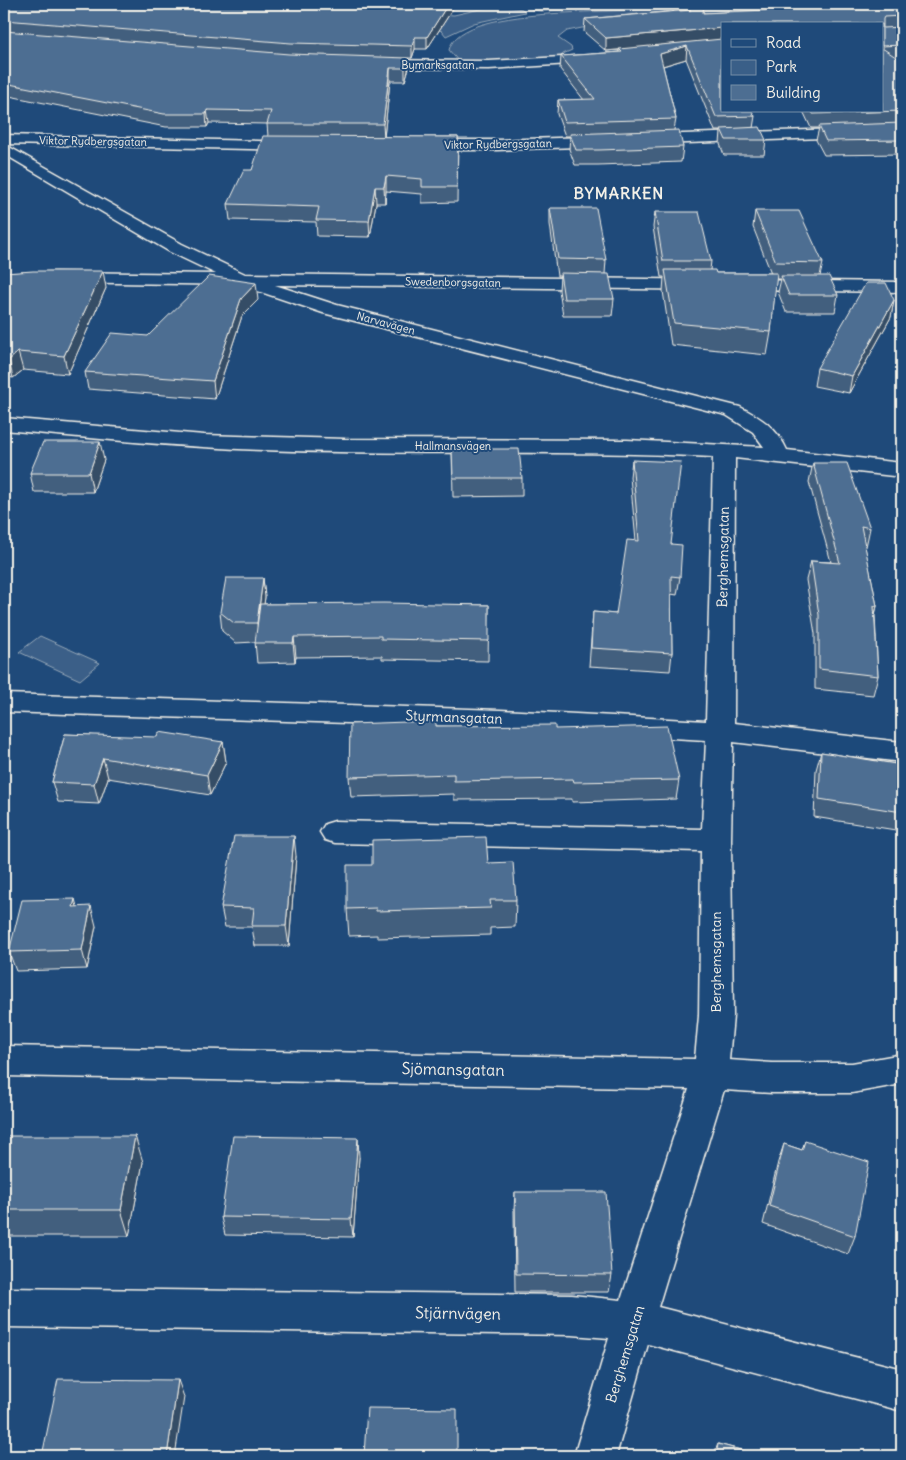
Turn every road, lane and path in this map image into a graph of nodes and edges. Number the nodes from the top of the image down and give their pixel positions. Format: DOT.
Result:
graph roads {
  1 [pos="611,58"];
  2 [pos="360,64"];
  3 [pos="902,131"];
  4 [pos="4,139"];
  5 [pos="409,144"];
  6 [pos="311,145"];
  7 [pos="4,148"];
  8 [pos="4,279"];
  9 [pos="242,279"];
  10 [pos="902,286"];
  11 [pos="4,424"];
  12 [pos="724,451"];
  13 [pos="778,454"];
  14 [pos="902,470"];
  15 [pos="4,703"];
  16 [pos="720,730"];
  17 [pos="902,752"];
  18 [pos="335,832"];
  19 [pos="716,840"];
  20 [pos="4,1061"];
  21 [pos="902,1069"];
  22 [pos="711,1074"];
  23 [pos="4,1308"];
  24 [pos="634,1321"];
  25 [pos="902,1390"];
  26 [pos="595,1456"];
  1 -- 2 [label="street, Bymarksgatan"];
  3 -- 5 [label="street, Viktor Rydbergsgatan"];
  4 -- 6 [label="street, Viktor Rydbergsgatan"];
  7 -- 9 [label="street, Narvavägen"];
  8 -- 9 [label="street, Swedenborgsgatan"];
  9 -- 10 [label="street, Swedenborgsgatan"];
  9 -- 13 [label="street, Narvavägen"];
  11 -- 12 [label="street, Hallmansvägen"];
  12 -- 13 [label="street, Hallmansvägen"];
  12 -- 16 [label="street, Berghemsgatan"];
  13 -- 14 [label="street, Hallmansvägen"];
  15 -- 16 [label="street, Styrmansgatan"];
  16 -- 17 [label="street, Styrmansgatan"];
  16 -- 19 [label="street, Berghemsgatan"];
  18 -- 19 [label="street"];
  19 -- 22 [label="street, Berghemsgatan"];
  20 -- 22 [label="street, Sjömansgatan"];
  21 -- 22 [label="street, Sjömansgatan"];
  22 -- 24 [label="street, Berghemsgatan"];
  23 -- 24 [label="street, Stjärnvägen"];
  24 -- 25 [label="street, Stjärnvägen"];
  24 -- 26 [label="street, Berghemsgatan"];
}
